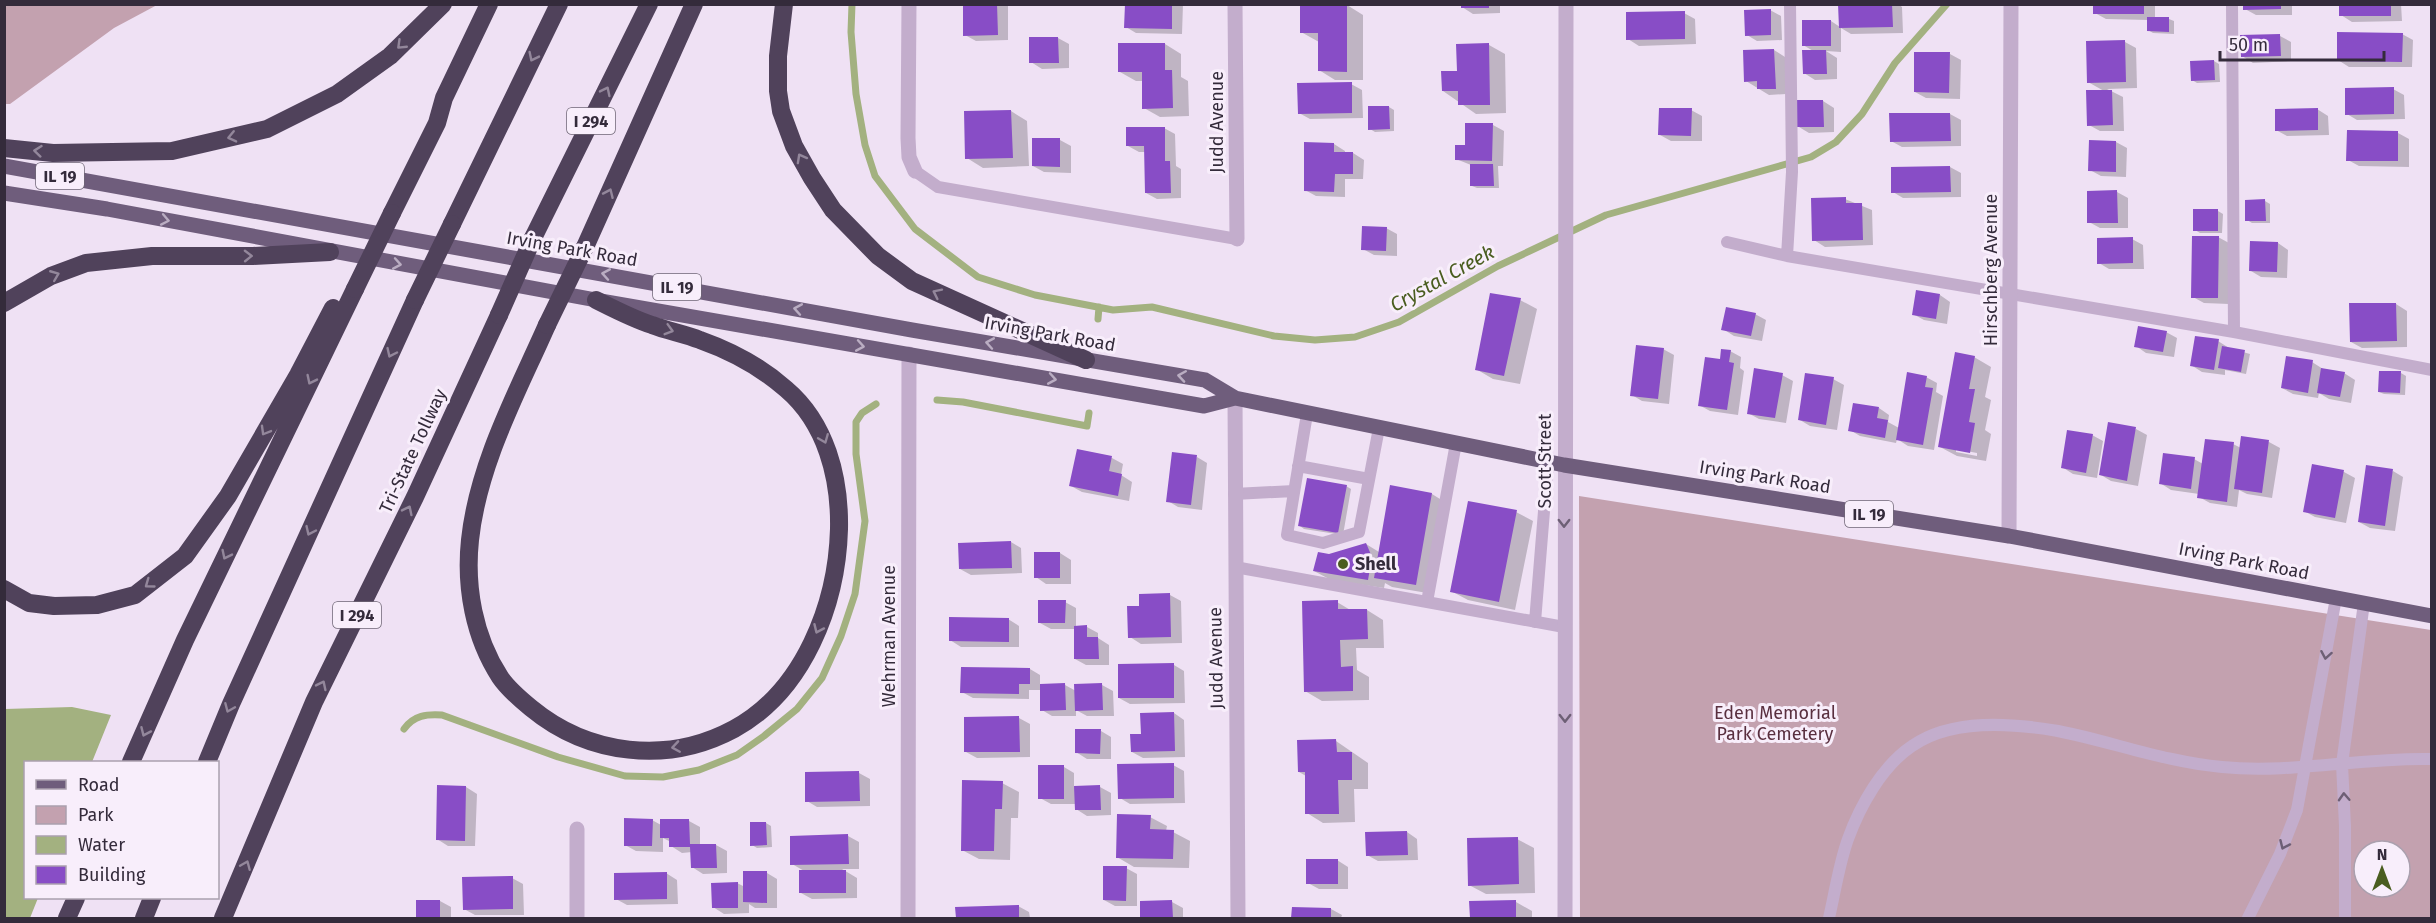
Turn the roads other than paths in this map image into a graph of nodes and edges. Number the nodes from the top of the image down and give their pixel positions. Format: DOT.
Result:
graph roads {
  1 [pos="443,4"];
  2 [pos="489,4"];
  3 [pos="559,4"];
  4 [pos="649,4"];
  5 [pos="694,4"];
  6 [pos="784,4"];
  7 [pos="909,4"];
  8 [pos="1236,4"];
  9 [pos="1566,4"];
  10 [pos="1790,4"];
  11 [pos="2011,4"];
  12 [pos="2232,4"];
  13 [pos="4,148"];
  14 [pos="4,166"];
  15 [pos="915,171"];
  16 [pos="4,193"];
  17 [pos="1237,239"];
  18 [pos="1727,242"];
  19 [pos="330,252"];
  20 [pos="1787,256"];
  21 [pos="349,288"];
  22 [pos="2010,295"];
  23 [pos="596,300"];
  24 [pos="4,303"];
  25 [pos="2234,332"];
  26 [pos="909,354"];
  27 [pos="1086,360"];
  28 [pos="2432,370"];
  29 [pos="1235,398"];
  30 [pos="1307,414"];
  31 [pos="1379,428"];
  32 [pos="1456,443"];
  33 [pos="1548,462"];
  34 [pos="1564,465"];
  35 [pos="1298,466"];
  36 [pos="1370,479"];
  37 [pos="1294,491"];
  38 [pos="1234,494"];
  39 [pos="2009,536"];
  40 [pos="1235,567"];
  41 [pos="4,589"];
  42 [pos="2336,598"];
  43 [pos="1427,602"];
  44 [pos="2364,603"];
  45 [pos="2432,616"];
  46 [pos="1535,622"];
  47 [pos="1564,627"];
  48 [pos="2432,759"];
  49 [pos="131,761"];
  50 [pos="207,761"];
  51 [pos="2342,764"];
  52 [pos="2305,766"];
  53 [pos="577,829"];
  54 [pos="75,899"];
  55 [pos="151,899"];
  56 [pos="68,918"];
  57 [pos="144,918"];
  58 [pos="223,918"];
  59 [pos="577,918"];
  60 [pos="908,918"];
  61 [pos="1238,918"];
  62 [pos="1565,918"];
  63 [pos="1829,918"];
  64 [pos="2248,918"];
  65 [pos="2345,918"];
  1 -- 13 [label="highway, one-way"];
  2 -- 21 [label="highway, bridge"];
  3 -- 50 [label="highway, one-way, bridge"];
  58 -- 4 [label="highway, Tri-State Tollway / I 294, one-way, bridge"];
  23 -- 5 [label="highway, one-way, bridge"];
  27 -- 6 [label="highway, one-way"];
  7 -- 15 [label="street"];
  8 -- 17 [label="street, Judd Avenue"];
  9 -- 34 [label="street, Scott Street"];
  10 -- 20 [label="lane"];
  11 -- 22 [label="street, Hirschberg Avenue"];
  12 -- 25 [label="lane"];
  27 -- 14 [label="main road, Irving Park Road / IL 19, one-way"];
  15 -- 17 [label="lane"];
  16 -- 19 [label="main road, Irving Park Road / IL 19, one-way"];
  18 -- 20 [label="lane"];
  19 -- 23 [label="main road, Irving Park Road / IL 19, one-way"];
  24 -- 19 [label="highway, one-way"];
  20 -- 22 [label="lane"];
  21 -- 41 [label="highway, one-way"];
  21 -- 49 [label="highway, one-way"];
  22 -- 25 [label="lane"];
  22 -- 39 [label="street, Hirschberg Avenue"];
  23 -- 26 [label="main road, Irving Park Road / IL 19, one-way"];
  25 -- 28 [label="lane"];
  26 -- 29 [label="main road, Irving Park Road / IL 19, one-way"];
  26 -- 60 [label="street, Wehrman Avenue"];
  29 -- 27 [label="main road, Irving Park Road / IL 19, one-way"];
  29 -- 30 [label="main road, Irving Park Road / IL 19"];
  29 -- 38 [label="street, Judd Avenue"];
  30 -- 31 [label="main road, Irving Park Road / IL 19"];
  30 -- 35 [label="lane"];
  31 -- 32 [label="main road, Irving Park Road / IL 19"];
  31 -- 36 [label="lane"];
  32 -- 33 [label="main road, Irving Park Road / IL 19"];
  32 -- 43 [label="lane"];
  33 -- 34 [label="main road, Irving Park Road / IL 19"];
  33 -- 46 [label="lane"];
  34 -- 39 [label="main road, Irving Park Road / IL 19"];
  34 -- 47 [label="street, Scott Street, one-way"];
  35 -- 36 [label="lane"];
  35 -- 37 [label="lane"];
  36 -- 37 [label="lane"];
  37 -- 38 [label="lane"];
  38 -- 40 [label="street, Judd Avenue"];
  39 -- 42 [label="main road, Irving Park Road / IL 19"];
  40 -- 43 [label="lane"];
  40 -- 61 [label="street, Judd Avenue"];
  42 -- 44 [label="main road, Irving Park Road / IL 19"];
  42 -- 52 [label="lane, one-way"];
  43 -- 46 [label="lane"];
  44 -- 45 [label="main road, Irving Park Road / IL 19"];
  44 -- 51 [label="lane"];
  46 -- 47 [label="lane"];
  47 -- 62 [label="street, Scott Street, one-way"];
  48 -- 51 [label="lane"];
  51 -- 52 [label="lane"];
  65 -- 51 [label="lane, one-way"];
  52 -- 63 [label="lane"];
  52 -- 64 [label="lane, one-way"];
  53 -- 59 [label="street"];
  54 -- 56 [label="highway"];
  55 -- 57 [label="highway"];
}
